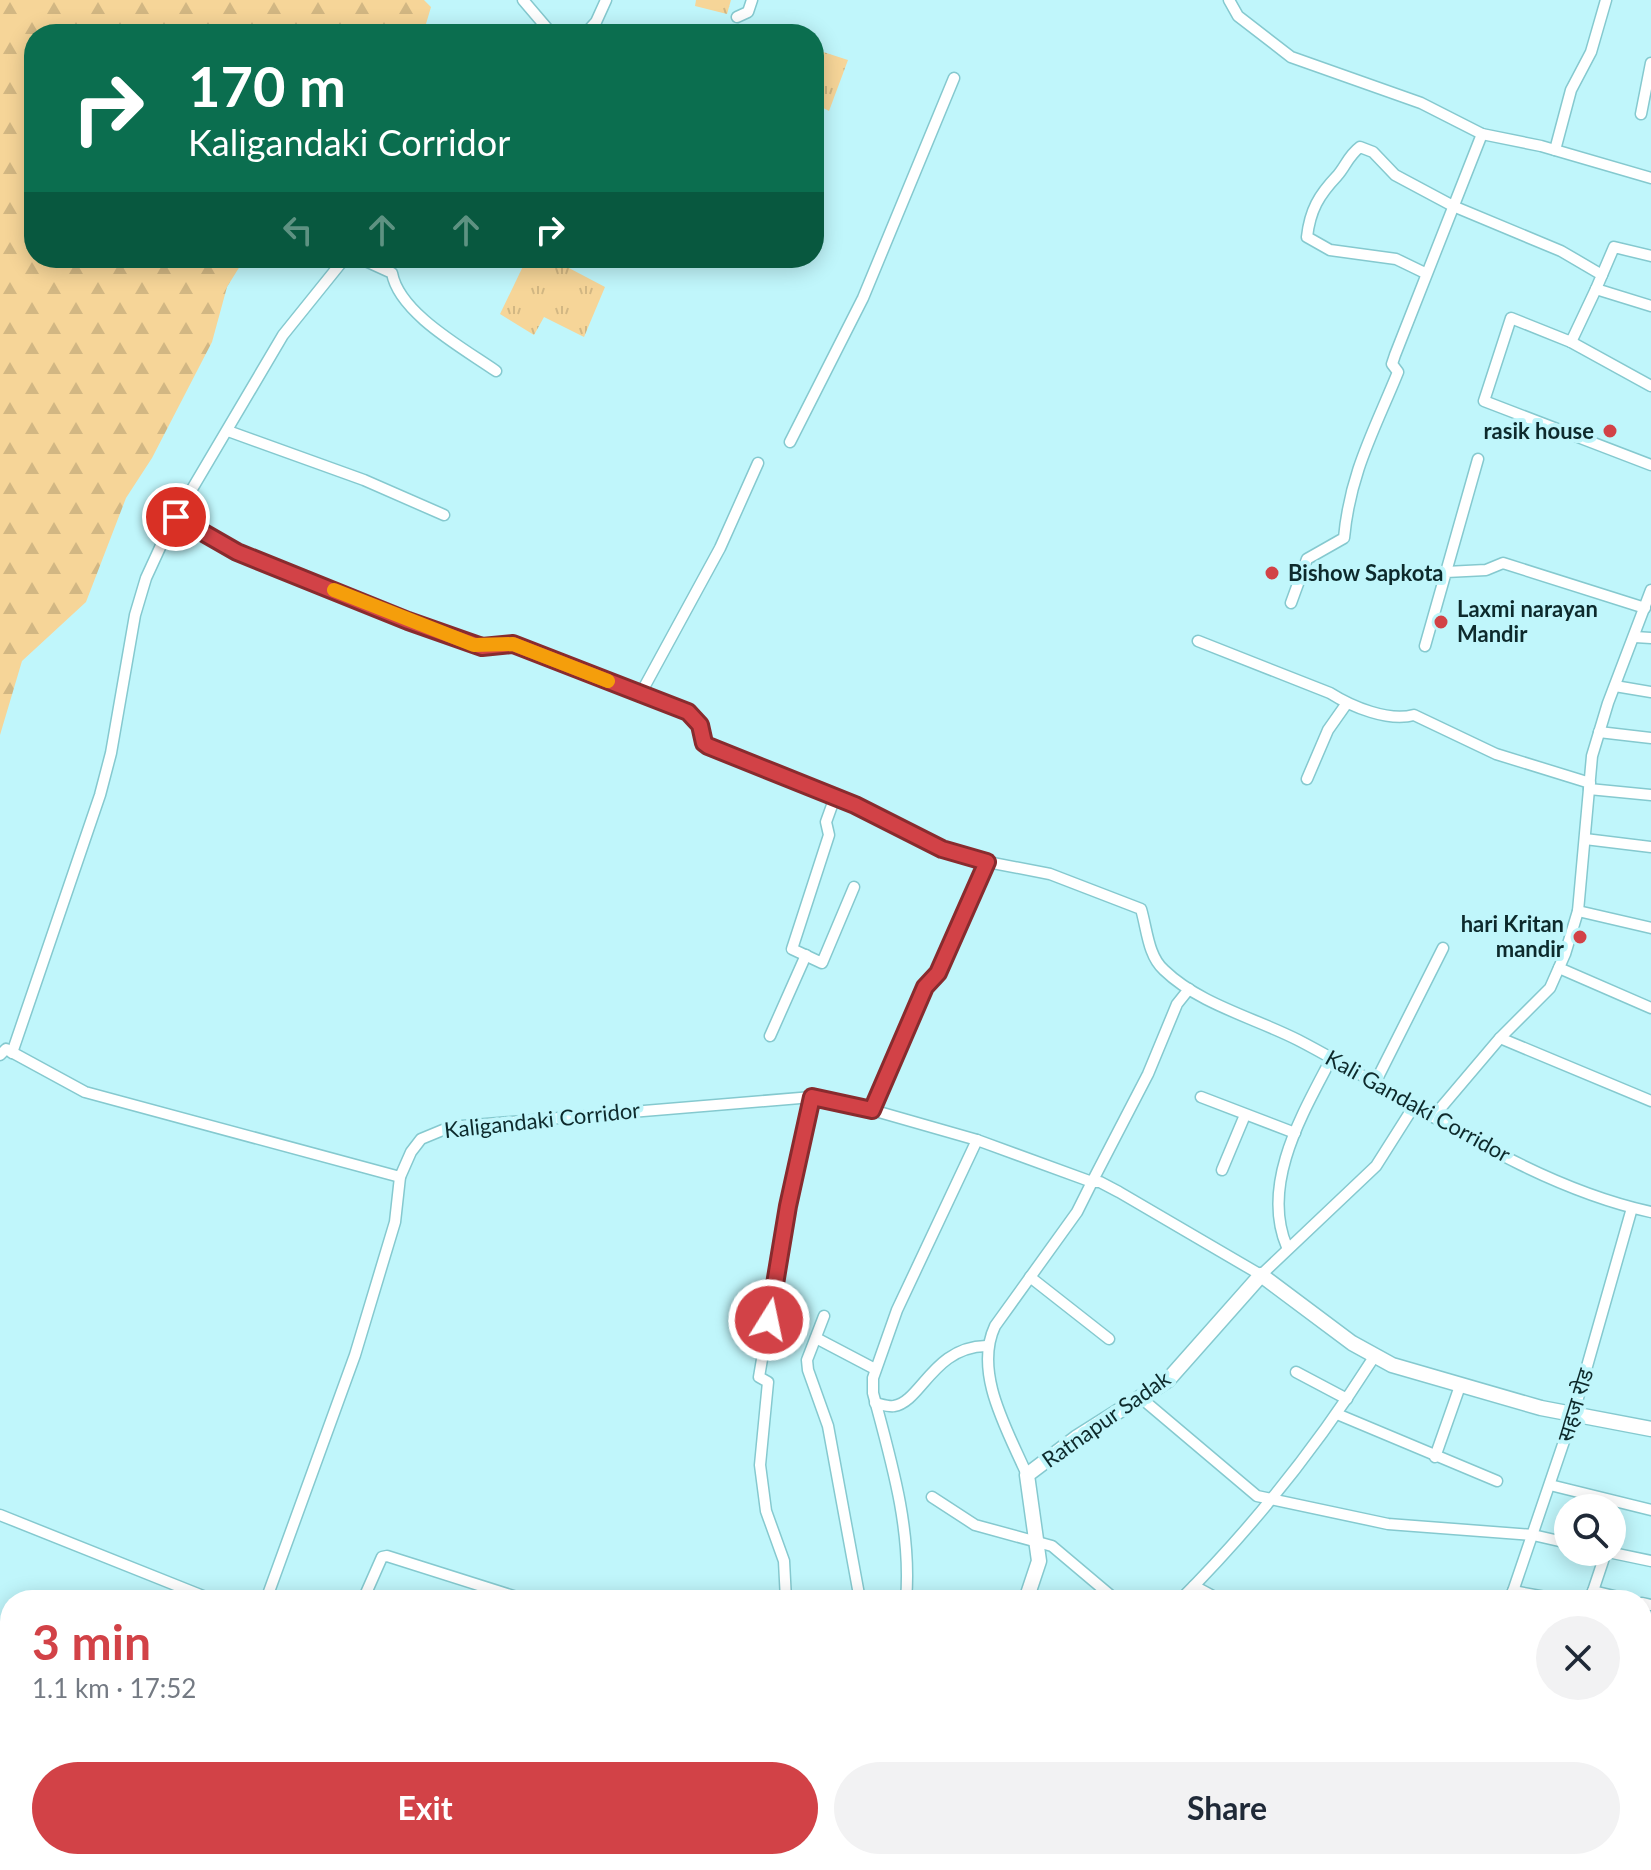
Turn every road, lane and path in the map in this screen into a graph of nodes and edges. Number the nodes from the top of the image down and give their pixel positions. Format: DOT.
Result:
graph roads {
  1 [pos="523,0"];
  2 [pos="606,0"];
  3 [pos="752,0"];
  4 [pos="1229,0"];
  5 [pos="1606,0"];
  6 [pos="737,17"];
  7 [pos="543,24"];
  8 [pos="594,24"];
  9 [pos="1651,63"];
  10 [pos="954,78"];
  11 [pos="1649,94"];
  12 [pos="1641,114"];
  13 [pos="1482,134"];
  14 [pos="1555,150"];
  15 [pos="1651,178"];
  16 [pos="1453,206"];
  17 [pos="1651,256"];
  18 [pos="337,268"];
  19 [pos="381,268"];
  20 [pos="1425,273"];
  21 [pos="1602,275"];
  22 [pos="1596,289"];
  23 [pos="1651,306"];
  24 [pos="1571,342"];
  25 [pos="496,371"];
  26 [pos="1651,386"];
  27 [pos="228,431"];
  28 [pos="790,442"];
  29 [pos="1478,459"];
  30 [pos="758,463"];
  31 [pos="1651,465"];
  32 [pos="444,515"];
  33 [pos="176,517"];
  34 [pos="1446,572"];
  35 [pos="1651,590"];
  36 [pos="1291,603"];
  37 [pos="1645,608"];
  38 [pos="1635,637"];
  39 [pos="1651,638"];
  40 [pos="1198,641"];
  41 [pos="1425,646"];
  42 [pos="1615,686"];
  43 [pos="1651,692"];
  44 [pos="641,693"];
  45 [pos="1347,703"];
  46 [pos="1599,732"];
  47 [pos="1651,738"];
  48 [pos="1307,779"];
  49 [pos="1590,786"];
  50 [pos="1651,795"];
  51 [pos="835,797"];
  52 [pos="1585,839"];
  53 [pos="1651,847"];
  54 [pos="987,862"];
  55 [pos="854,887"];
  56 [pos="1578,911"];
  57 [pos="1651,928"];
  58 [pos="1443,948"];
  59 [pos="806,955"];
  60 [pos="1559,968"];
  61 [pos="1189,989"];
  62 [pos="1651,1008"];
  63 [pos="770,1036"];
  64 [pos="1500,1038"];
  65 [pos="12,1053"];
  66 [pos="0,1055"];
  67 [pos="1331,1059"];
  68 [pos="1375,1083"];
  69 [pos="812,1097"];
  70 [pos="1201,1097"];
  71 [pos="1651,1101"];
  72 [pos="1414,1106"];
  73 [pos="872,1110"];
  74 [pos="1245,1115"];
  75 [pos="1433,1117"];
  76 [pos="1295,1133"];
  77 [pos="977,1140"];
  78 [pos="1222,1170"];
  79 [pos="400,1177"];
  80 [pos="1092,1182"];
  81 [pos="1632,1208"];
  82 [pos="1651,1212"];
  83 [pos="1287,1247"];
  84 [pos="1261,1275"];
  85 [pos="1030,1277"];
  86 [pos="824,1316"];
  87 [pos="816,1338"];
  88 [pos="1109,1339"];
  89 [pos="986,1346"];
  90 [pos="1374,1357"];
  91 [pos="875,1369"];
  92 [pos="1296,1372"];
  93 [pos="1460,1386"];
  94 [pos="1141,1398"];
  95 [pos="1347,1399"];
  96 [pos="875,1403"];
  97 [pos="1574,1412"];
  98 [pos="1337,1414"];
  99 [pos="1651,1429"];
  100 [pos="1435,1457"];
  101 [pos="1027,1475"];
  102 [pos="1497,1481"];
  103 [pos="1550,1485"];
  104 [pos="932,1497"];
  105 [pos="1272,1500"];
  106 [pos="1651,1510"];
  107 [pos="0,1515"];
  108 [pos="1533,1535"];
  109 [pos="1554,1540"];
  110 [pos="1039,1541"];
  111 [pos="1626,1556"];
  112 [pos="1651,1561"];
  113 [pos="1602,1566"];
  114 [pos="1194,1586"];
  115 [pos="188,1590"];
  116 [pos="270,1590"];
  117 [pos="367,1590"];
  118 [pos="494,1590"];
  119 [pos="785,1590"];
  120 [pos="858,1590"];
  121 [pos="907,1590"];
  122 [pos="1030,1590"];
  123 [pos="1104,1590"];
  124 [pos="1190,1590"];
  125 [pos="1201,1590"];
  126 [pos="1514,1590"];
  127 [pos="1594,1590"];
  1 -- 7 [label="street"];
  2 -- 8 [label="street"];
  3 -- 6 [label="street"];
  4 -- 13 [label="street"];
  5 -- 14 [label="street"];
  9 -- 11 [label="street"];
  10 -- 28 [label="street"];
  11 -- 12 [label="street"];
  13 -- 14 [label="street"];
  13 -- 16 [label="street"];
  14 -- 15 [label="street"];
  16 -- 20 [label="street"];
  16 -- 20 [label="street"];
  16 -- 21 [label="street"];
  17 -- 21 [label="street"];
  18 -- 27 [label="street"];
  19 -- 25 [label="street"];
  20 -- 36 [label="street"];
  21 -- 22 [label="street"];
  22 -- 23 [label="street"];
  22 -- 24 [label="street"];
  24 -- 26 [label="street"];
  24 -- 31 [label="street"];
  27 -- 32 [label="street"];
  27 -- 33 [label="street"];
  29 -- 34 [label="street"];
  30 -- 44 [label="street"];
  33 -- 44 [label="street"];
  33 -- 65 [label="street"];
  34 -- 37 [label="street"];
  34 -- 41 [label="street"];
  35 -- 37 [label="street"];
  37 -- 38 [label="street"];
  38 -- 39 [label="street"];
  38 -- 42 [label="street"];
  40 -- 45 [label="street"];
  42 -- 43 [label="street"];
  42 -- 46 [label="street"];
  44 -- 51 [label="street"];
  45 -- 48 [label="street"];
  45 -- 49 [label="street"];
  46 -- 47 [label="street"];
  46 -- 49 [label="street"];
  49 -- 50 [label="street"];
  49 -- 52 [label="street"];
  51 -- 54 [label="street"];
  51 -- 59 [label="street"];
  52 -- 53 [label="street"];
  52 -- 56 [label="street"];
  54 -- 61 [label="street, Kali Gandaki Corridor"];
  54 -- 73 [label="street"];
  55 -- 59 [label="street"];
  56 -- 57 [label="street"];
  56 -- 60 [label="street"];
  58 -- 68 [label="street"];
  59 -- 63 [label="street"];
  60 -- 62 [label="street"];
  60 -- 64 [label="street"];
  61 -- 67 [label="street, Kali Gandaki Corridor"];
  61 -- 80 [label="street"];
  64 -- 71 [label="street"];
  64 -- 75 [label="street"];
  65 -- 66 [label="street"];
  65 -- 79 [label="street"];
  67 -- 68 [label="street, Kali Gandaki Corridor"];
  67 -- 76 [label="street"];
  68 -- 72 [label="street, Kali Gandaki Corridor"];
  69 -- 73 [label="street, Kaligandaki Corridor"];
  69 -- 79 [label="street, Kaligandaki Corridor"];
  69 -- 119 [label="street"];
  70 -- 74 [label="street"];
  72 -- 75 [label="street, Kali Gandaki Corridor"];
  72 -- 83 [label="street"];
  73 -- 77 [label="street, Kaligandaki Corridor"];
  74 -- 76 [label="street"];
  74 -- 78 [label="street"];
  75 -- 81 [label="street, Kali Gandaki Corridor"];
  76 -- 83 [label="street"];
  77 -- 80 [label="street, Kaligandaki Corridor"];
  77 -- 91 [label="street"];
  79 -- 116 [label="street, Kaligandaki Corridor"];
  80 -- 84 [label="street, Kaligandaki Corridor"];
  80 -- 85 [label="street"];
  81 -- 82 [label="street, Kali Gandaki Corridor"];
  81 -- 97 [label="street, सहज रोड"];
  83 -- 84 [label="street"];
  84 -- 90 [label="main road"];
  84 -- 94 [label="main road, Ratnapur Sadak"];
  85 -- 88 [label="street"];
  85 -- 89 [label="street"];
  86 -- 87 [label="street"];
  87 -- 91 [label="street"];
  87 -- 120 [label="street"];
  89 -- 96 [label="street"];
  89 -- 101 [label="street"];
  90 -- 93 [label="main road"];
  90 -- 95 [label="street"];
  91 -- 96 [label="street"];
  92 -- 95 [label="street"];
  93 -- 97 [label="main road"];
  93 -- 100 [label="street"];
  94 -- 101 [label="main road, Ratnapur Sadak"];
  94 -- 105 [label="street"];
  95 -- 98 [label="street"];
  96 -- 121 [label="street"];
  97 -- 99 [label="main road"];
  97 -- 103 [label="street, सहज रोड"];
  98 -- 100 [label="street"];
  98 -- 105 [label="street"];
  100 -- 102 [label="street"];
  101 -- 110 [label="main road, Ratnapur Sadak"];
  103 -- 106 [label="street"];
  103 -- 108 [label="street, सहज रोड"];
  104 -- 110 [label="street"];
  105 -- 108 [label="street"];
  105 -- 114 [label="street"];
  107 -- 115 [label="street"];
  108 -- 109 [label="street"];
  108 -- 126 [label="street, सहज रोड"];
  110 -- 122 [label="main road, Ratnapur Sadak"];
  110 -- 123 [label="street"];
  111 -- 112 [label="street"];
  113 -- 127 [label="street"];
  114 -- 124 [label="street"];
  114 -- 125 [label="street"];
  117 -- 118 [label="street"];
}
